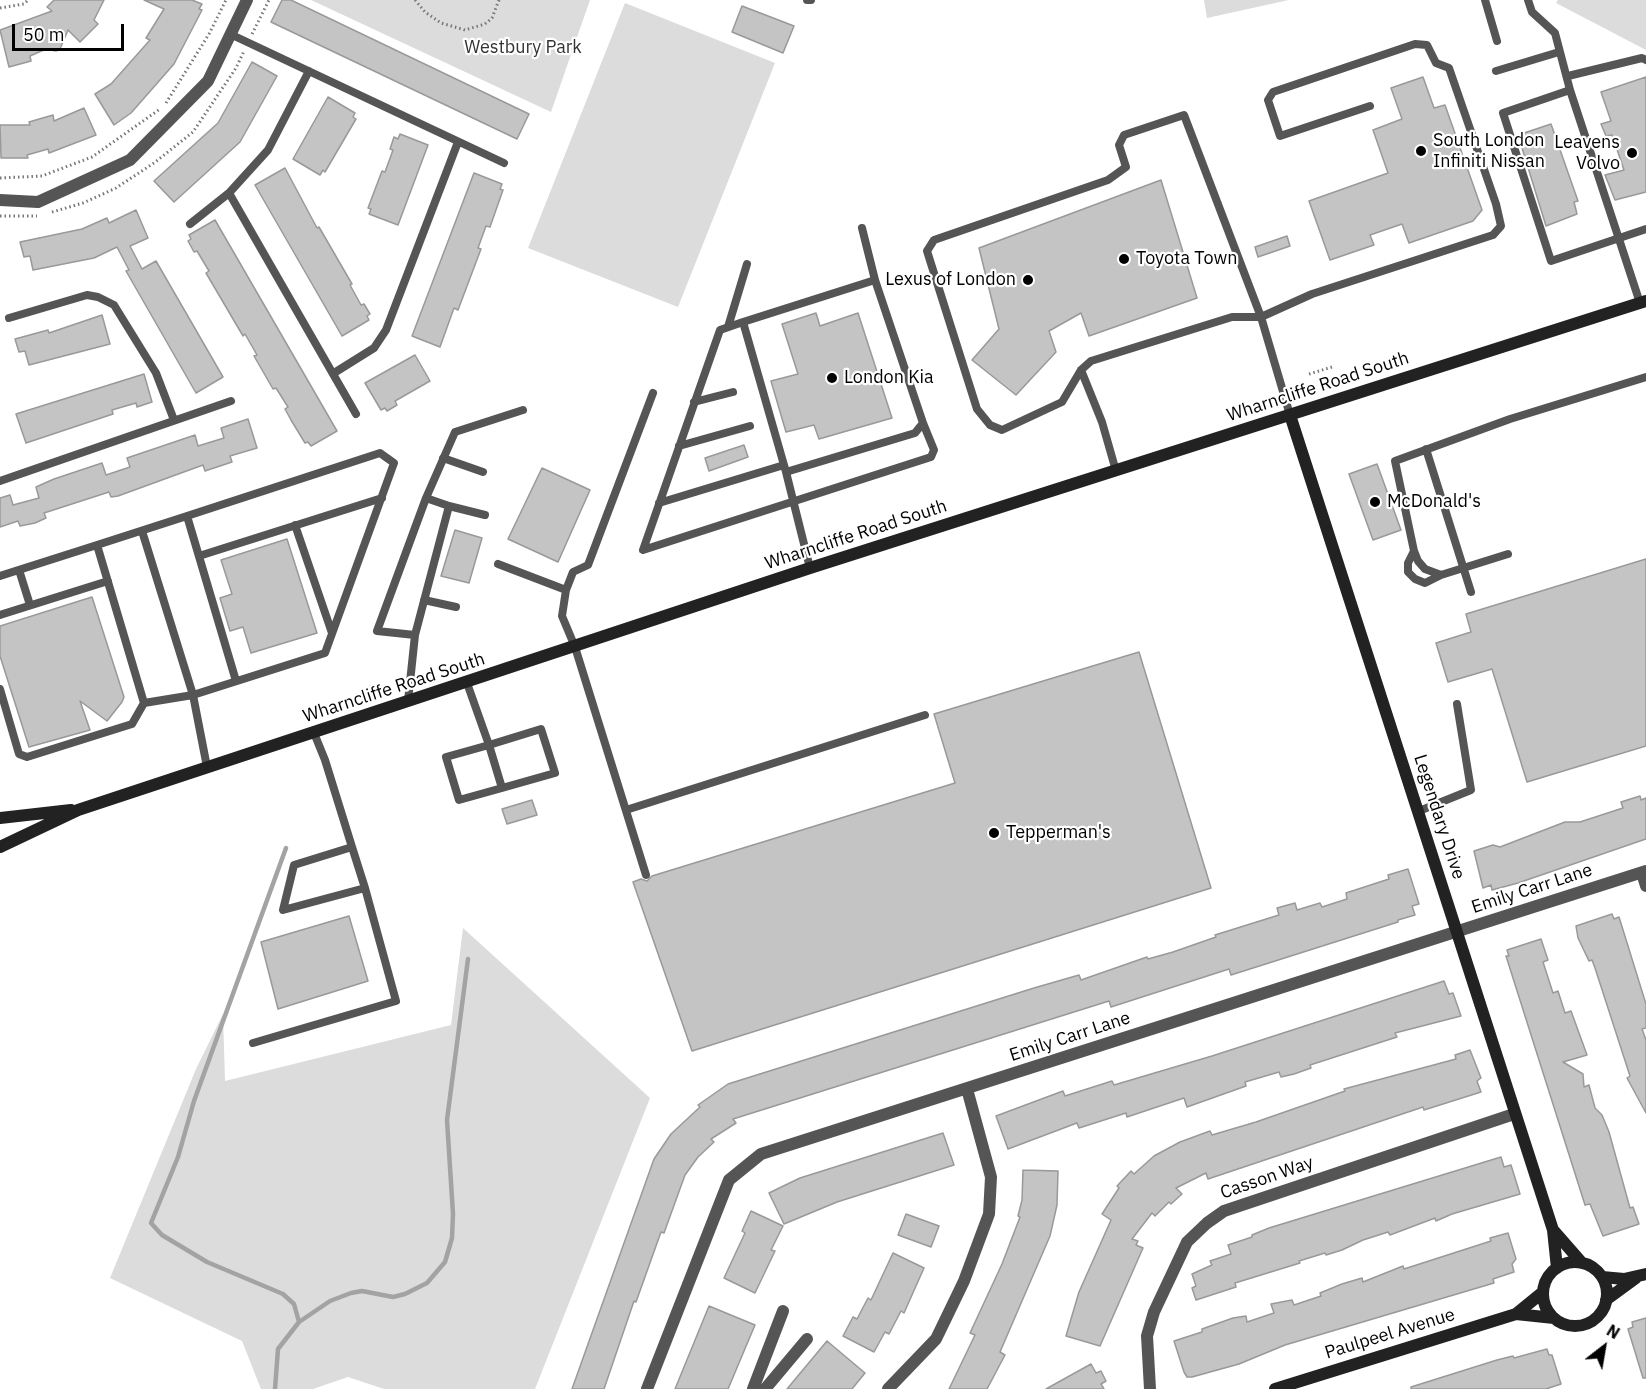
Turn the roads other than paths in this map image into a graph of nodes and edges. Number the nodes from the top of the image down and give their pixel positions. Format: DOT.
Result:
graph roads {
  1 [pos="247,0"];
  2 [pos="1485,0"];
  3 [pos="1528,0"];
  4 [pos="230,34"];
  5 [pos="1497,41"];
  6 [pos="1559,52"];
  7 [pos="1646,60"];
  8 [pos="309,71"];
  9 [pos="1496,71"];
  10 [pos="1568,76"];
  11 [pos="1570,90"];
  12 [pos="1370,106"];
  13 [pos="458,142"];
  14 [pos="504,163"];
  15 [pos="229,193"];
  16 [pos="0,200"];
  17 [pos="190,224"];
  18 [pos="862,228"];
  19 [pos="1646,229"];
  20 [pos="1619,238"];
  21 [pos="747,264"];
  22 [pos="875,280"];
  23 [pos="1643,302"];
  24 [pos="1261,317"];
  25 [pos="9,318"];
  26 [pos="743,322"];
  27 [pos="728,327"];
  28 [pos="1081,370"];
  29 [pos="333,373"];
  30 [pos="1646,377"];
  31 [pos="734,392"];
  32 [pos="653,393"];
  33 [pos="231,401"];
  34 [pos="694,402"];
  35 [pos="523,410"];
  36 [pos="356,414"];
  37 [pos="1290,415"];
  38 [pos="174,420"];
  39 [pos="923,423"];
  40 [pos="750,426"];
  41 [pos="679,446"];
  42 [pos="1426,449"];
  43 [pos="443,458"];
  44 [pos="785,468"];
  45 [pos="1116,471"];
  46 [pos="483,472"];
  47 [pos="0,481"];
  48 [pos="381,498"];
  49 [pos="426,498"];
  50 [pos="794,501"];
  51 [pos="659,503"];
  52 [pos="449,506"];
  53 [pos="485,515"];
  54 [pos="187,516"];
  55 [pos="295,525"];
  56 [pos="142,531"];
  57 [pos="97,545"];
  58 [pos="1414,551"];
  59 [pos="1508,554"];
  60 [pos="198,556"];
  61 [pos="498,564"];
  62 [pos="810,568"];
  63 [pos="1463,568"];
  64 [pos="19,570"];
  65 [pos="1442,575"];
  66 [pos="0,576"];
  67 [pos="108,581"];
  68 [pos="566,590"];
  69 [pos="1471,592"];
  70 [pos="424,600"];
  71 [pos="30,606"];
  72 [pos="456,607"];
  73 [pos="0,615"];
  74 [pos="332,633"];
  75 [pos="415,635"];
  76 [pos="575,647"];
  77 [pos="236,681"];
  78 [pos="467,683"];
  79 [pos="0,689"];
  80 [pos="193,695"];
  81 [pos="408,701"];
  82 [pos="144,703"];
  83 [pos="1457,704"];
  84 [pos="925,715"];
  85 [pos="314,733"];
  86 [pos="489,745"];
  87 [pos="207,767"];
  88 [pos="502,788"];
  89 [pos="78,810"];
  90 [pos="626,810"];
  91 [pos="1419,811"];
  92 [pos="0,818"];
  93 [pos="0,847"];
  94 [pos="352,847"];
  95 [pos="1644,872"];
  96 [pos="646,875"];
  97 [pos="1646,886"];
  98 [pos="365,888"];
  99 [pos="1459,932"];
  100 [pos="253,1043"];
  101 [pos="967,1089"];
  102 [pos="1514,1114"];
  103 [pos="1553,1230"];
  104 [pos="1582,1263"];
  105 [pos="1557,1268"];
  106 [pos="1642,1276"];
  107 [pos="1602,1277"];
  108 [pos="1543,1292"];
  109 [pos="1606,1299"];
  110 [pos="783,1311"];
  111 [pos="1516,1314"];
  112 [pos="1554,1318"];
  113 [pos="807,1339"];
  114 [pos="647,1389"];
  115 [pos="753,1389"];
  116 [pos="765,1389"];
  117 [pos="888,1389"];
  118 [pos="1150,1389"];
  119 [pos="1275,1389"];
  1 -- 4 [label="street"];
  2 -- 5 [label="lane"];
  3 -- 6 [label="lane"];
  4 -- 8 [label="lane"];
  4 -- 16 [label="street"];
  6 -- 9 [label="lane"];
  6 -- 10 [label="lane"];
  7 -- 10 [label="lane"];
  8 -- 13 [label="lane"];
  8 -- 15 [label="lane"];
  10 -- 11 [label="lane"];
  11 -- 20 [label="lane"];
  11 -- 20 [label="lane"];
  12 -- 24 [label="lane"];
  13 -- 14 [label="lane"];
  13 -- 29 [label="lane"];
  15 -- 17 [label="lane"];
  15 -- 29 [label="lane"];
  18 -- 22 [label="lane"];
  19 -- 20 [label="lane"];
  20 -- 23 [label="lane"];
  21 -- 27 [label="lane"];
  22 -- 26 [label="lane"];
  22 -- 39 [label="lane"];
  23 -- 37 [label="main road, Wharncliffe Road South"];
  24 -- 28 [label="lane"];
  24 -- 28 [label="lane"];
  24 -- 37 [label="lane"];
  25 -- 38 [label="lane"];
  26 -- 27 [label="lane"];
  26 -- 44 [label="lane"];
  27 -- 34 [label="lane"];
  28 -- 45 [label="lane"];
  29 -- 36 [label="lane"];
  30 -- 42 [label="lane"];
  31 -- 34 [label="lane"];
  32 -- 68 [label="lane"];
  33 -- 38 [label="lane"];
  34 -- 41 [label="lane"];
  35 -- 43 [label="lane"];
  37 -- 45 [label="main road, Wharncliffe Road South"];
  37 -- 91 [label="main road, Legendary Drive"];
  38 -- 47 [label="lane"];
  39 -- 44 [label="lane"];
  39 -- 50 [label="lane"];
  40 -- 41 [label="lane"];
  41 -- 51 [label="lane"];
  42 -- 58 [label="lane"];
  42 -- 63 [label="lane"];
  43 -- 46 [label="lane"];
  43 -- 49 [label="lane"];
  44 -- 50 [label="lane"];
  44 -- 51 [label="lane"];
  45 -- 62 [label="main road, Wharncliffe Road South"];
  48 -- 54 [label="lane"];
  48 -- 55 [label="lane"];
  48 -- 74 [label="lane"];
  49 -- 52 [label="lane"];
  49 -- 75 [label="lane"];
  50 -- 51 [label="lane"];
  50 -- 62 [label="lane"];
  52 -- 53 [label="lane"];
  52 -- 70 [label="lane"];
  54 -- 56 [label="lane"];
  54 -- 60 [label="lane"];
  55 -- 60 [label="lane"];
  55 -- 74 [label="lane"];
  56 -- 57 [label="lane"];
  56 -- 80 [label="lane"];
  57 -- 64 [label="lane"];
  57 -- 67 [label="lane"];
  58 -- 65 [label="lane"];
  58 -- 65 [label="lane"];
  59 -- 63 [label="lane"];
  60 -- 77 [label="lane"];
  61 -- 68 [label="lane"];
  62 -- 76 [label="main road, Wharncliffe Road South"];
  63 -- 65 [label="lane"];
  63 -- 69 [label="lane"];
  64 -- 66 [label="lane"];
  64 -- 71 [label="lane"];
  67 -- 71 [label="lane"];
  67 -- 82 [label="lane"];
  68 -- 76 [label="lane"];
  70 -- 72 [label="lane"];
  70 -- 75 [label="lane"];
  71 -- 73 [label="lane"];
  74 -- 77 [label="lane"];
  75 -- 81 [label="lane"];
  76 -- 78 [label="main road, Wharncliffe Road South"];
  76 -- 90 [label="lane"];
  77 -- 80 [label="lane"];
  78 -- 81 [label="main road, Wharncliffe Road South"];
  78 -- 86 [label="lane"];
  79 -- 82 [label="lane"];
  80 -- 82 [label="lane"];
  80 -- 87 [label="lane"];
  81 -- 85 [label="main road, Wharncliffe Road South"];
  83 -- 91 [label="lane"];
  84 -- 90 [label="lane"];
  85 -- 87 [label="main road, Wharncliffe Road South"];
  85 -- 94 [label="lane"];
  86 -- 88 [label="lane"];
  86 -- 88 [label="lane"];
  86 -- 88 [label="lane"];
  87 -- 89 [label="main road, Wharncliffe Road South"];
  89 -- 92 [label="main road, Wharncliffe Road South"];
  89 -- 93 [label="main road, Wharncliffe Road South"];
  90 -- 96 [label="lane"];
  91 -- 99 [label="main road, Legendary Drive"];
  94 -- 98 [label="lane"];
  94 -- 98 [label="lane"];
  95 -- 97 [label="street, Emily Carr Lane"];
  95 -- 99 [label="street, Emily Carr Lane"];
  98 -- 100 [label="lane"];
  99 -- 101 [label="street, Emily Carr Lane"];
  99 -- 102 [label="main road, Legendary Drive"];
  101 -- 114 [label="street, Emily Carr Lane"];
  101 -- 117 [label="street"];
  102 -- 103 [label="main road, Legendary Drive"];
  102 -- 118 [label="street, Casson Way"];
  103 -- 104 [label="main road, Legendary Drive"];
  103 -- 105 [label="main road, Legendary Drive"];
  104 -- 105 [label="main road"];
  104 -- 107 [label="main road"];
  105 -- 108 [label="main road"];
  106 -- 107 [label="main road"];
  106 -- 109 [label="main road"];
  107 -- 109 [label="main road"];
  108 -- 111 [label="main road, Paulpeel Avenue"];
  108 -- 112 [label="main road"];
  109 -- 112 [label="main road"];
  110 -- 115 [label="street"];
  111 -- 112 [label="main road, Paulpeel Avenue"];
  111 -- 119 [label="main road, Paulpeel Avenue"];
  113 -- 116 [label="street"];
}
